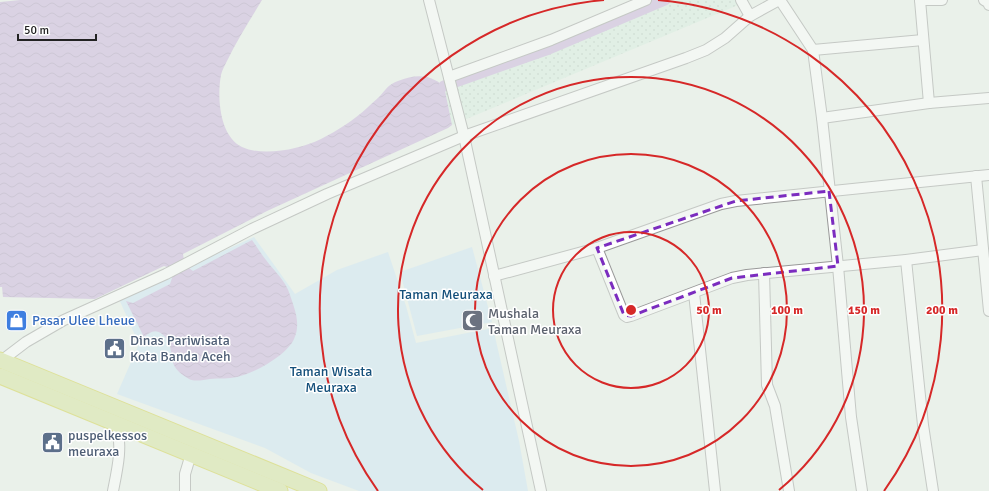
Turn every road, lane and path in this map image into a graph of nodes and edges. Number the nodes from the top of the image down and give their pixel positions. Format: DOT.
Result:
graph roads {
  1 [pos="429,0"];
  2 [pos="646,0"];
  3 [pos="741,0"];
  4 [pos="780,0"];
  5 [pos="920,0"];
  6 [pos="942,0"];
  7 [pos="984,0"];
  8 [pos="989,5"];
  9 [pos="750,16"];
  10 [pos="923,40"];
  11 [pos="813,50"];
  12 [pos="450,80"];
  13 [pos="989,98"];
  14 [pos="929,103"];
  15 [pos="822,118"];
  16 [pos="463,133"];
  17 [pos="976,176"];
  18 [pos="989,178"];
  19 [pos="829,192"];
  20 [pos="597,248"];
  21 [pos="983,250"];
  22 [pos="906,260"];
  23 [pos="838,266"];
  24 [pos="764,273"];
  25 [pos="494,276"];
  26 [pos="988,285"];
  27 [pos="694,293"];
  28 [pos="989,311"];
  29 [pos="1,360"];
  30 [pos="0,376"];
  31 [pos="117,424"];
  32 [pos="191,454"];
  33 [pos="266,488"];
  34 [pos="113,491"];
  35 [pos="185,491"];
  36 [pos="280,491"];
  37 [pos="319,491"];
  38 [pos="540,491"];
  39 [pos="715,491"];
  40 [pos="789,491"];
  41 [pos="862,491"];
  42 [pos="933,491"];
  1 -- 12 [label="street"];
  2 -- 12 [label="street"];
  3 -- 9 [label="street"];
  4 -- 9 [label="street"];
  4 -- 11 [label="street"];
  5 -- 6 [label="street"];
  5 -- 10 [label="street"];
  7 -- 8 [label="street"];
  9 -- 16 [label="street"];
  10 -- 11 [label="street"];
  10 -- 14 [label="street"];
  11 -- 15 [label="street"];
  12 -- 16 [label="street"];
  13 -- 14 [label="street"];
  14 -- 15 [label="street"];
  15 -- 19 [label="street"];
  16 -- 25 [label="street"];
  16 -- 29 [label="street"];
  17 -- 18 [label="street"];
  17 -- 19 [label="street"];
  17 -- 21 [label="street"];
  19 -- 20 [label="street"];
  19 -- 23 [label="street"];
  20 -- 25 [label="street"];
  20 -- 27 [label="street"];
  21 -- 22 [label="street"];
  21 -- 26 [label="street"];
  22 -- 23 [label="street"];
  22 -- 42 [label="street"];
  23 -- 24 [label="street"];
  23 -- 41 [label="street"];
  24 -- 27 [label="street"];
  24 -- 40 [label="street"];
  25 -- 38 [label="street"];
  26 -- 28 [label="street"];
  27 -- 39 [label="street"];
  29 -- 37 [label="highway"];
  30 -- 31 [label="highway"];
  31 -- 32 [label="highway"];
  31 -- 34 [label="street"];
  32 -- 33 [label="highway"];
  32 -- 35 [label="street"];
  33 -- 36 [label="highway"];
}
